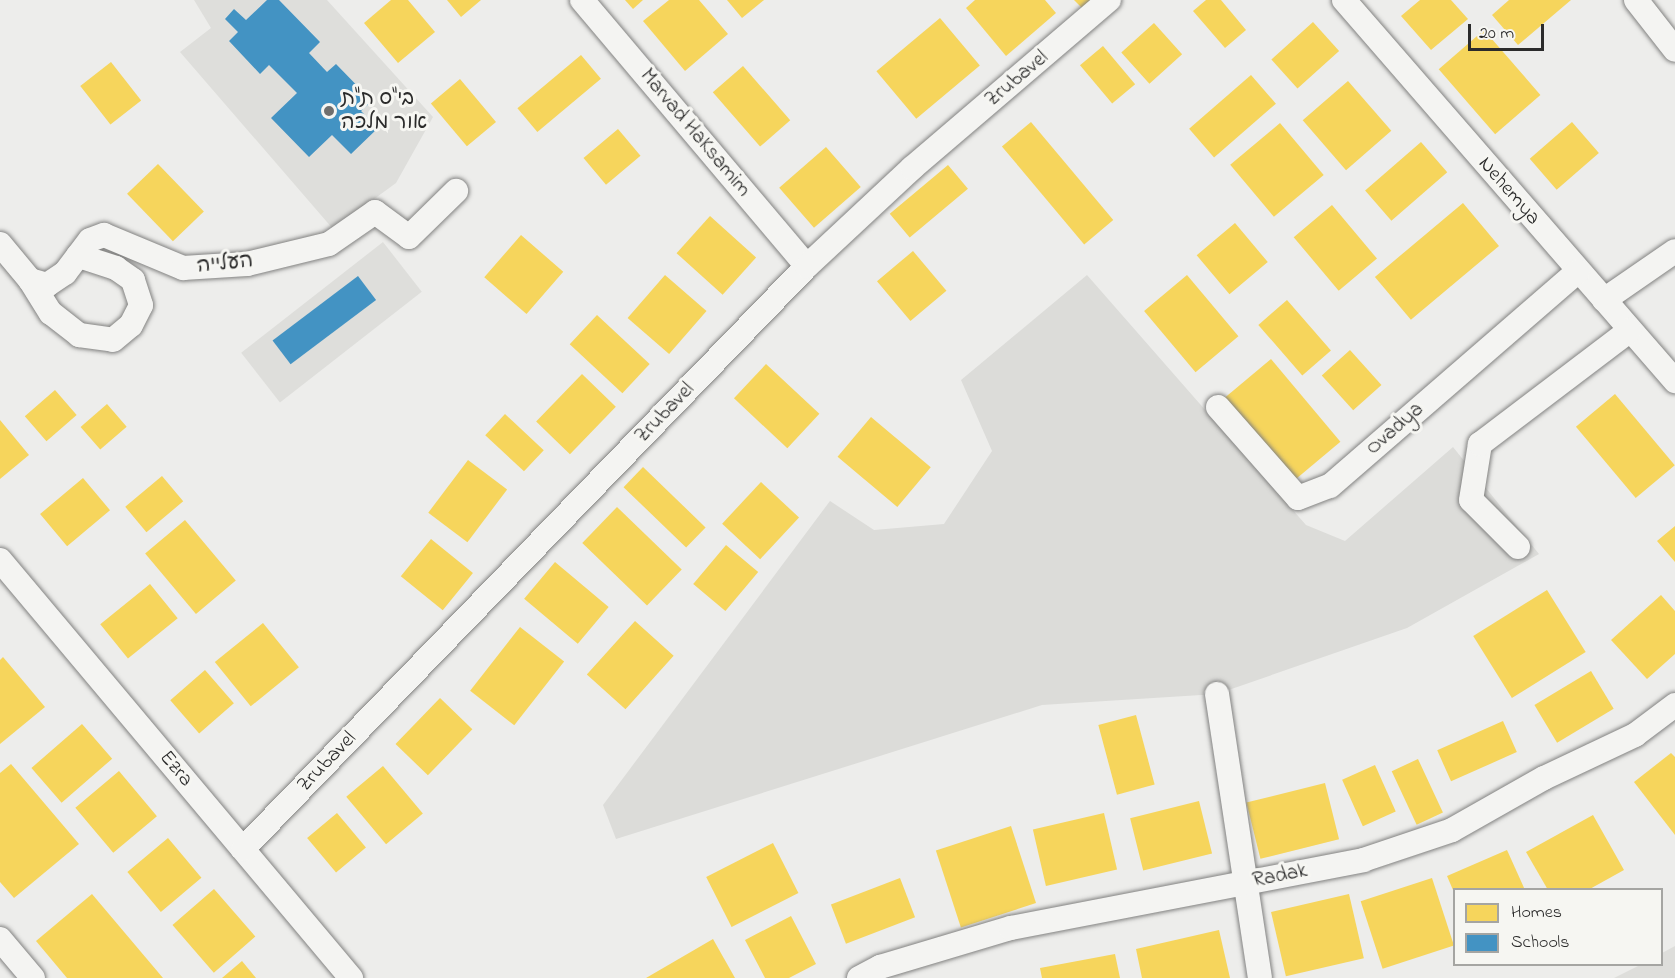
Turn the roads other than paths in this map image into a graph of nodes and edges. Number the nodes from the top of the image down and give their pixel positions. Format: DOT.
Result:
graph roads {
  1 [pos="582,0"];
  2 [pos="1109,0"];
  3 [pos="1344,0"];
  4 [pos="1636,0"];
  5 [pos="1649,0"];
  6 [pos="1675,26"];
  7 [pos="1675,50"];
  8 [pos="456,191"];
  9 [pos="0,244"];
  10 [pos="1675,251"];
  11 [pos="78,256"];
  12 [pos="807,266"];
  13 [pos="1578,271"];
  14 [pos="30,280"];
  15 [pos="1604,300"];
  16 [pos="1630,330"];
  17 [pos="1675,381"];
  18 [pos="1218,407"];
  19 [pos="1518,547"];
  20 [pos="0,560"];
  21 [pos="1217,694"];
  22 [pos="1675,705"];
  23 [pos="243,849"];
  24 [pos="1244,882"];
  25 [pos="0,939"];
  26 [pos="33,978"];
  27 [pos="351,978"];
  28 [pos="859,978"];
  29 [pos="1260,978"];
  1 -- 12 [label="street, Marvad HaKsamim"];
  2 -- 12 [label="street, Zrubavel"];
  3 -- 13 [label="street, Nehemya"];
  4 -- 7 [label="street"];
  5 -- 6 [label="street"];
  8 -- 11 [label="street, העלייה"];
  9 -- 14 [label="street"];
  10 -- 15 [label="street"];
  11 -- 14 [label="street, העלייה"];
  11 -- 14 [label="street"];
  12 -- 23 [label="street, Zrubavel"];
  13 -- 15 [label="street, Nehemya"];
  13 -- 18 [label="street, Ovadya"];
  15 -- 16 [label="street, Nehemya"];
  16 -- 17 [label="street, Nehemya"];
  16 -- 19 [label="street"];
  20 -- 23 [label="street, Ezra"];
  21 -- 24 [label="street"];
  22 -- 24 [label="street, Radak"];
  23 -- 27 [label="street, Ezra"];
  24 -- 28 [label="street, Radak"];
  24 -- 29 [label="street"];
  25 -- 26 [label="street"];
}
